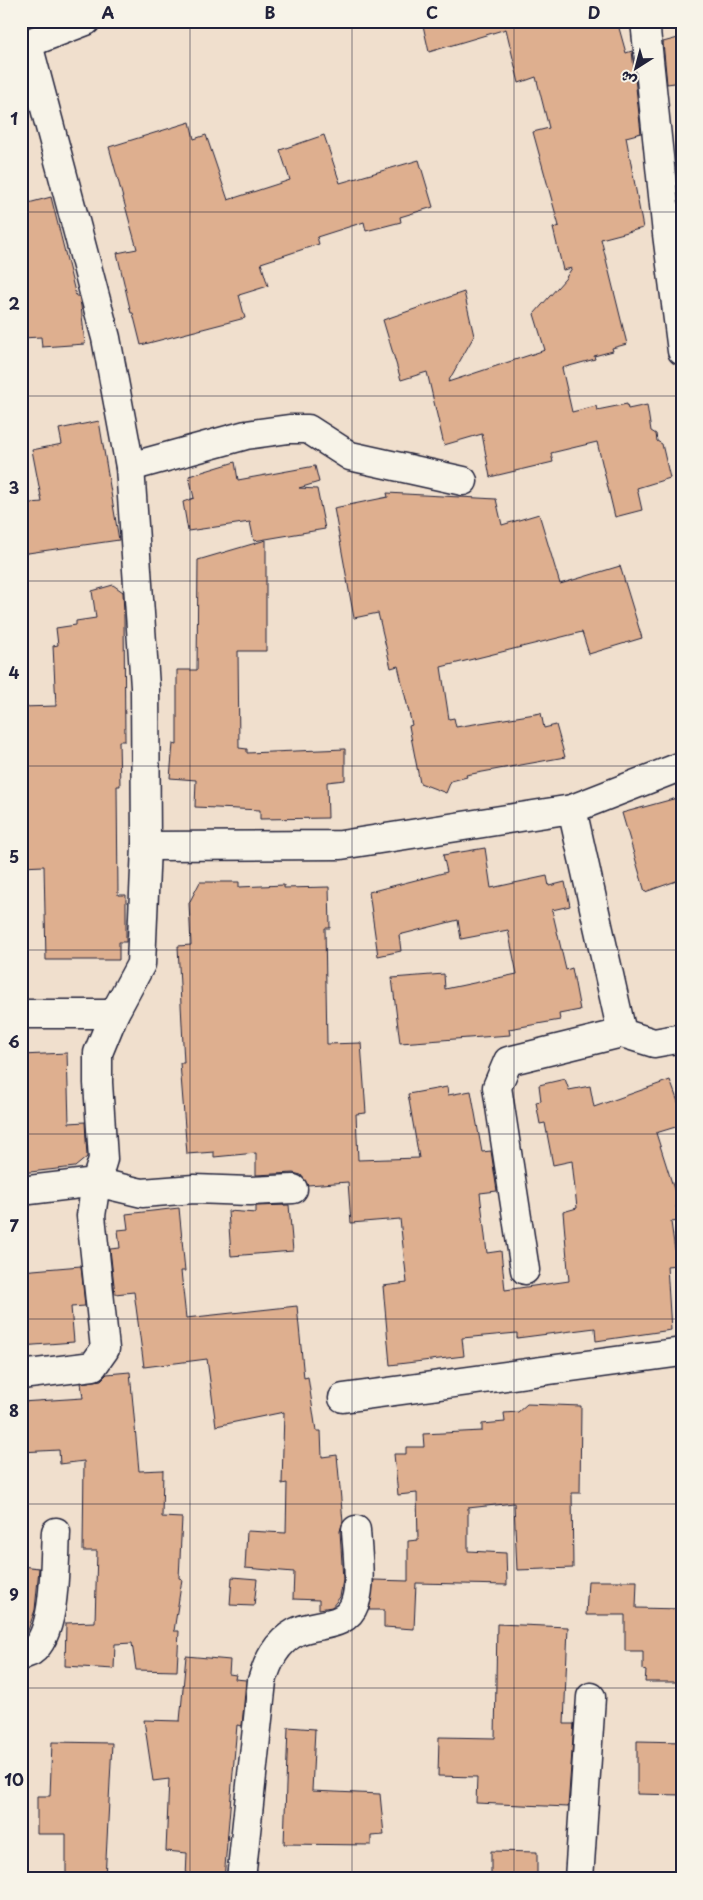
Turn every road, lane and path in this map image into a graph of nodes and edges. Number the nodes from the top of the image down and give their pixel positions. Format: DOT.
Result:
graph roads {
  1 [pos="86,21"];
  2 [pos="645,21"];
  3 [pos="24,45"];
  4 [pos="682,351"];
  5 [pos="130,467"];
  6 [pos="463,481"];
  7 [pos="682,766"];
  8 [pos="572,810"];
  9 [pos="146,846"];
  10 [pos="21,1014"];
  11 [pos="114,1014"];
  12 [pos="622,1034"];
  13 [pos="682,1038"];
  14 [pos="96,1182"];
  15 [pos="293,1189"];
  16 [pos="21,1191"];
  17 [pos="525,1270"];
  18 [pos="682,1352"];
  19 [pos="21,1376"];
  20 [pos="343,1398"];
  21 [pos="356,1530"];
  22 [pos="56,1532"];
  23 [pos="21,1656"];
  24 [pos="591,1697"];
  25 [pos="241,1879"];
  26 [pos="579,1879"];
  1 -- 3 [label="street"];
  2 -- 4 [label="street"];
  3 -- 5 [label="street"];
  5 -- 6 [label="street"];
  5 -- 9 [label="street"];
  7 -- 8 [label="street"];
  8 -- 9 [label="street"];
  8 -- 12 [label="street"];
  9 -- 11 [label="street"];
  10 -- 11 [label="street"];
  11 -- 14 [label="street"];
  12 -- 13 [label="street"];
  12 -- 17 [label="street"];
  14 -- 15 [label="street"];
  14 -- 16 [label="street"];
  14 -- 19 [label="street"];
  18 -- 20 [label="street"];
  21 -- 25 [label="street"];
  22 -- 23 [label="street"];
  24 -- 26 [label="street"];
}
